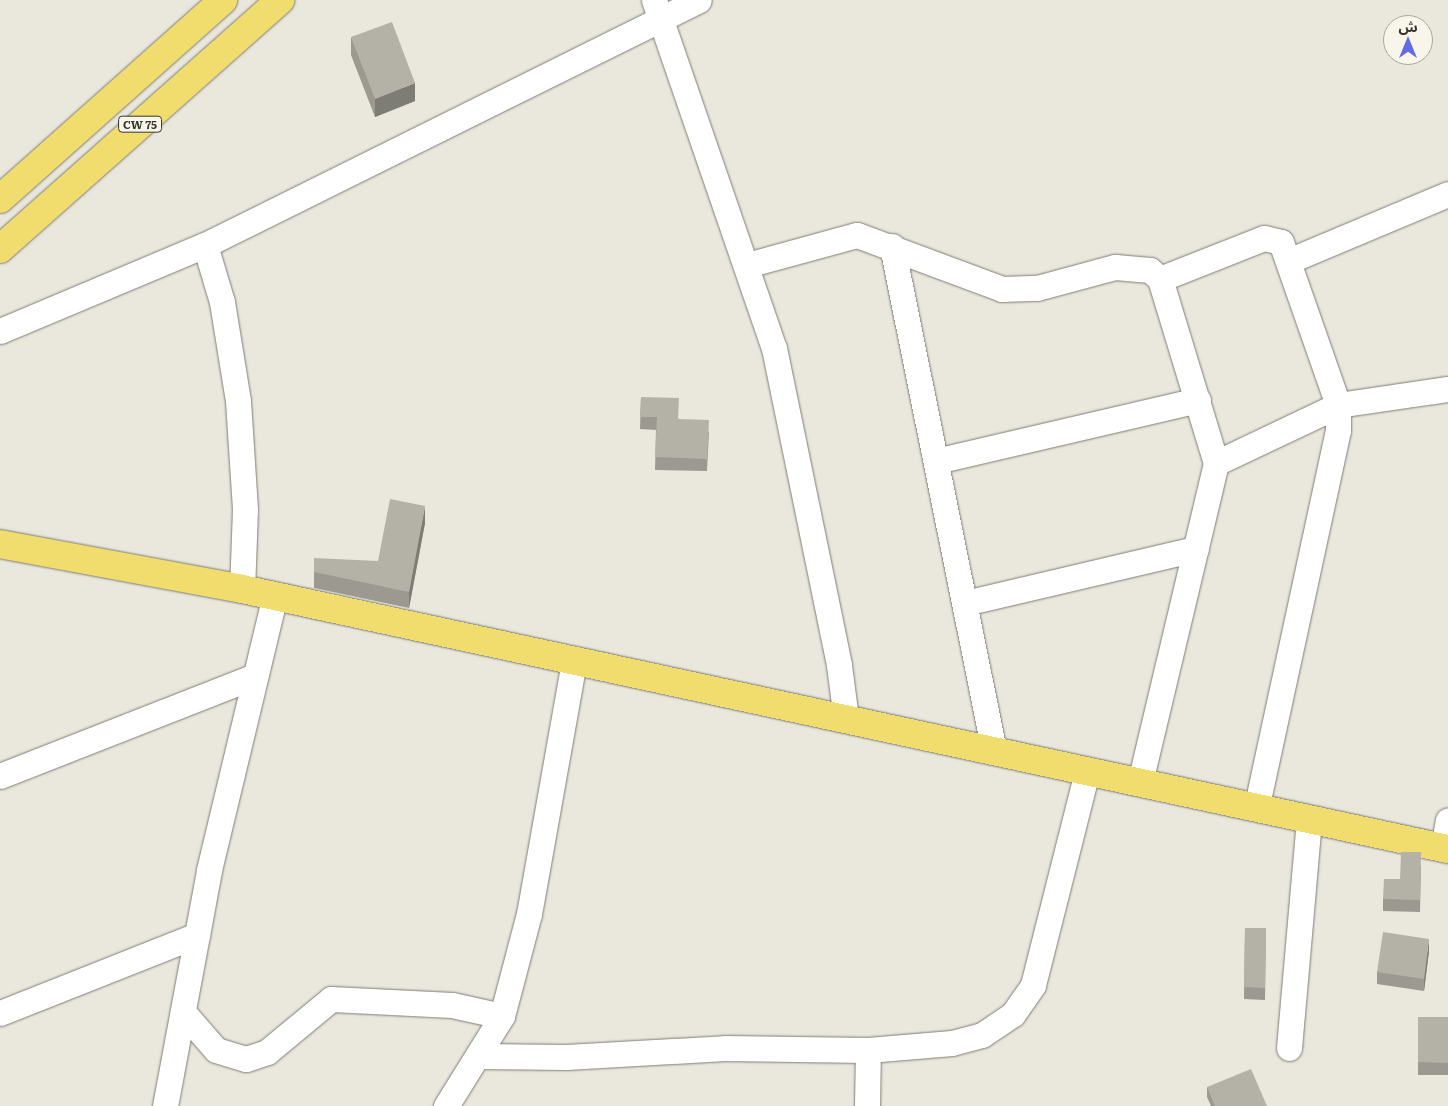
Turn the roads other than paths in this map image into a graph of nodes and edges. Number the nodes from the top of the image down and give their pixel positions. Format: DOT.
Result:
graph roads {
  1 [pos="223,0"];
  2 [pos="280,0"];
  3 [pos="699,0"];
  4 [pos="658,9"];
  5 [pos="1448,194"];
  6 [pos="0,199"];
  7 [pos="2,242"];
  8 [pos="205,245"];
  9 [pos="892,246"];
  10 [pos="1291,260"];
  11 [pos="747,265"];
  12 [pos="1160,279"];
  13 [pos="0,331"];
  14 [pos="1448,389"];
  15 [pos="1198,400"];
  16 [pos="1338,405"];
  17 [pos="936,461"];
  18 [pos="1216,464"];
  19 [pos="0,544"];
  20 [pos="1196,549"];
  21 [pos="242,589"];
  22 [pos="274,596"];
  23 [pos="965,603"];
  24 [pos="574,661"];
  25 [pos="255,676"];
  26 [pos="846,719"];
  27 [pos="994,751"];
  28 [pos="1087,771"];
  29 [pos="0,776"];
  30 [pos="1140,782"];
  31 [pos="1256,808"];
  32 [pos="1309,819"];
  33 [pos="1448,820"];
  34 [pos="1446,848"];
  35 [pos="197,935"];
  36 [pos="183,1012"];
  37 [pos="0,1014"];
  38 [pos="502,1016"];
  39 [pos="1289,1048"];
  40 [pos="868,1050"];
  41 [pos="479,1056"];
  42 [pos="164,1106"];
  43 [pos="446,1106"];
  44 [pos="867,1106"];
  1 -- 6 [label="main road, CW 75"];
  2 -- 7 [label="main road, CW 75"];
  3 -- 4 [label="street"];
  4 -- 8 [label="street"];
  4 -- 11 [label="street"];
  5 -- 10 [label="street"];
  8 -- 13 [label="street"];
  8 -- 21 [label="street"];
  9 -- 11 [label="street"];
  9 -- 12 [label="street"];
  9 -- 17 [label="street"];
  10 -- 12 [label="street"];
  10 -- 16 [label="street"];
  11 -- 26 [label="street"];
  12 -- 15 [label="street"];
  14 -- 16 [label="street"];
  15 -- 17 [label="street"];
  15 -- 18 [label="street"];
  16 -- 18 [label="street"];
  16 -- 31 [label="street"];
  17 -- 23 [label="street"];
  18 -- 20 [label="street"];
  19 -- 21 [label="main road"];
  20 -- 23 [label="street"];
  20 -- 30 [label="street"];
  21 -- 22 [label="main road"];
  22 -- 24 [label="main road"];
  22 -- 25 [label="street"];
  23 -- 27 [label="street"];
  24 -- 26 [label="main road"];
  24 -- 38 [label="street"];
  25 -- 29 [label="street"];
  25 -- 35 [label="street"];
  26 -- 27 [label="main road"];
  27 -- 28 [label="main road"];
  28 -- 30 [label="main road"];
  28 -- 40 [label="street"];
  30 -- 31 [label="main road"];
  31 -- 32 [label="main road"];
  32 -- 34 [label="main road"];
  32 -- 39 [label="street"];
  33 -- 34 [label="street"];
  35 -- 36 [label="street"];
  35 -- 37 [label="street"];
  36 -- 38 [label="street"];
  36 -- 42 [label="street"];
  38 -- 41 [label="street"];
  40 -- 41 [label="street"];
  40 -- 44 [label="street"];
  41 -- 43 [label="street"];
}
